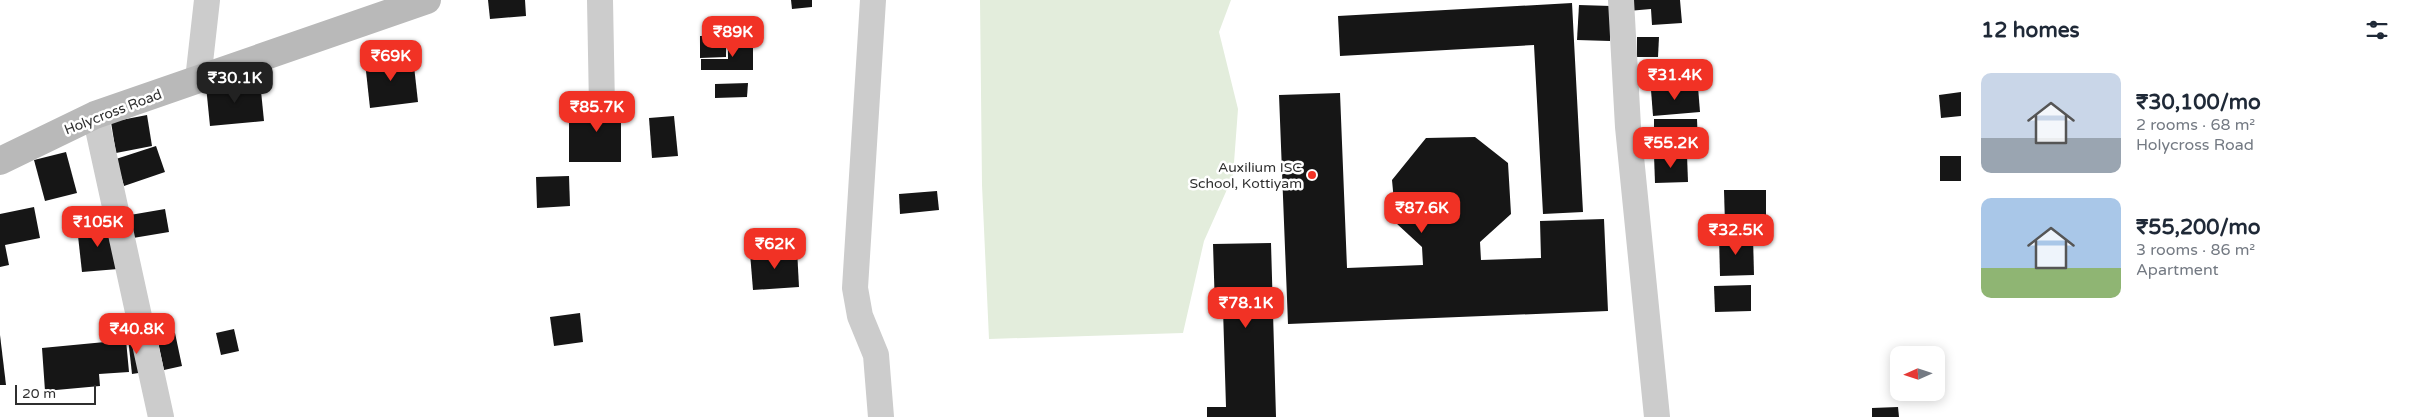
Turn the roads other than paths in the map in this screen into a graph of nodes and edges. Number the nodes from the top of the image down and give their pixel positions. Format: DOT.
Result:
graph roads {
  1 [pos="207,0"];
  2 [pos="427,0"];
  3 [pos="600,0"];
  4 [pos="873,0"];
  5 [pos="1621,0"];
  6 [pos="198,80"];
  7 [pos="602,107"];
  8 [pos="95,115"];
  9 [pos="0,161"];
  10 [pos="161,417"];
  11 [pos="880,417"];
  12 [pos="1657,417"];
  1 -- 6 [label="street"];
  2 -- 6 [label="main road, Holycross Road"];
  3 -- 7 [label="street"];
  4 -- 11 [label="street"];
  5 -- 12 [label="street"];
  6 -- 8 [label="main road, Holycross Road"];
  8 -- 9 [label="main road, Holycross Road"];
  8 -- 10 [label="street"];
}
